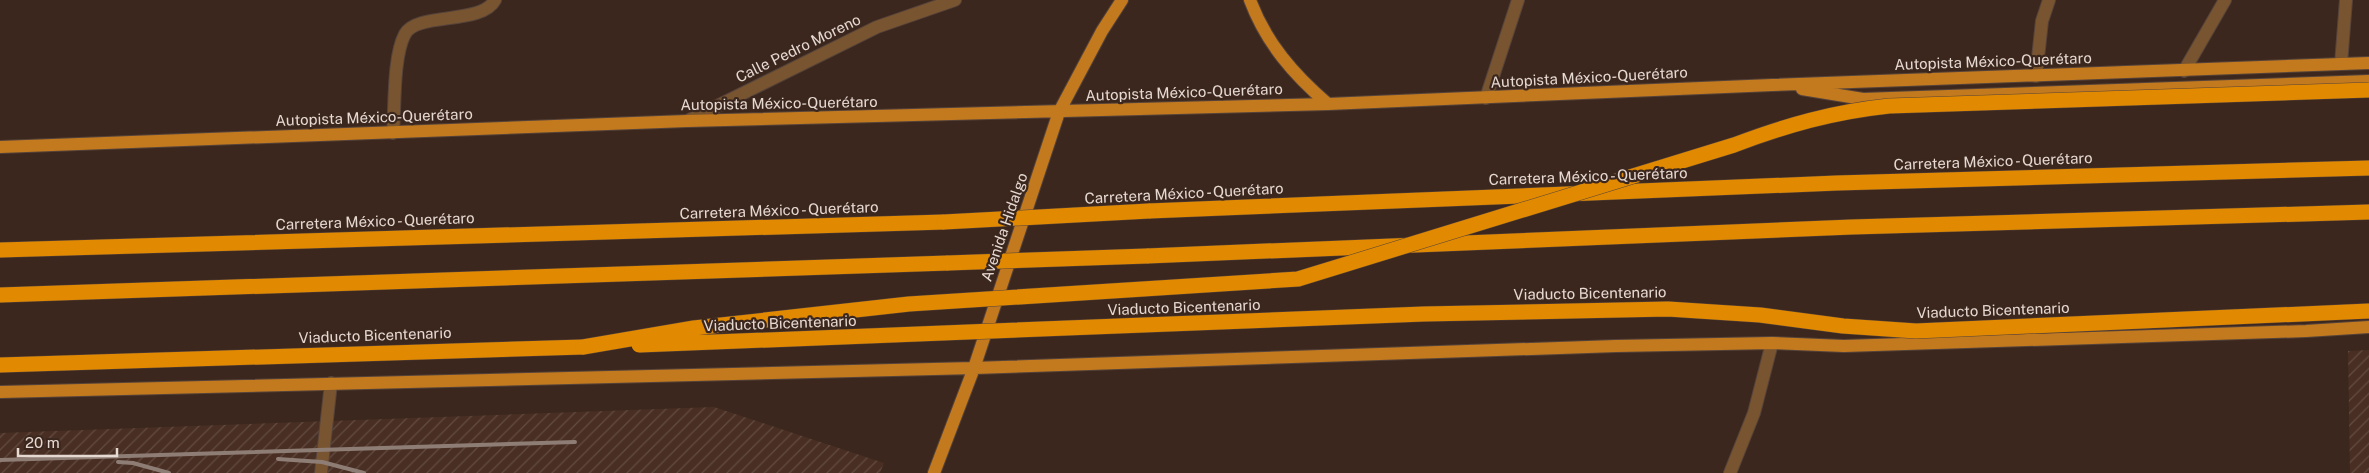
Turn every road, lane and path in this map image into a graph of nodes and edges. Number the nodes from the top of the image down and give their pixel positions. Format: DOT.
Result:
graph roads {
  1 [pos="495,0"];
  2 [pos="955,0"];
  3 [pos="1122,0"];
  4 [pos="1250,0"];
  5 [pos="1518,0"];
  6 [pos="2049,0"];
  7 [pos="2225,0"];
  8 [pos="2346,0"];
  9 [pos="2369,63"];
  10 [pos="2341,64"];
  11 [pos="2184,71"];
  12 [pos="2036,76"];
  13 [pos="2369,81"];
  14 [pos="1772,85"];
  15 [pos="2369,90"];
  16 [pos="1486,98"];
  17 [pos="1328,104"];
  18 [pos="1059,112"];
  19 [pos="686,121"];
  20 [pos="393,133"];
  21 [pos="0,147"];
  22 [pos="2369,168"];
  23 [pos="2369,212"];
  24 [pos="0,250"];
  25 [pos="0,295"];
  26 [pos="2369,310"];
  27 [pos="2369,326"];
  28 [pos="1772,343"];
  29 [pos="583,347"];
  30 [pos="0,365"];
  31 [pos="974,368"];
  32 [pos="331,382"];
  33 [pos="0,392"];
  34 [pos="321,473"];
  35 [pos="934,473"];
  36 [pos="1730,473"];
  1 -- 20 [label="street"];
  2 -- 19 [label="street, Calle Pedro Moreno"];
  3 -- 18 [label="main road, Avenida Hidalgo"];
  4 -- 17 [label="main road"];
  5 -- 16 [label="street"];
  6 -- 12 [label="street"];
  7 -- 11 [label="street"];
  8 -- 10 [label="street"];
  9 -- 10 [label="main road, Autopista México-Querétaro"];
  10 -- 11 [label="main road, Autopista México-Querétaro"];
  11 -- 12 [label="main road, Autopista México-Querétaro"];
  12 -- 14 [label="main road, Autopista México-Querétaro"];
  13 -- 14 [label="main road"];
  14 -- 16 [label="main road, Autopista México-Querétaro"];
  15 -- 29 [label="highway, bridge"];
  16 -- 17 [label="main road, Autopista México-Querétaro"];
  17 -- 18 [label="main road, Autopista México-Querétaro"];
  18 -- 19 [label="main road, Autopista México-Querétaro"];
  18 -- 31 [label="main road, Avenida Hidalgo"];
  19 -- 20 [label="main road, Autopista México-Querétaro"];
  20 -- 21 [label="main road, Autopista México-Querétaro"];
  22 -- 24 [label="highway, Carretera México - Querétaro, bridge"];
  23 -- 25 [label="highway, bridge"];
  26 -- 29 [label="highway, Viaducto Bicentenario, bridge"];
  27 -- 28 [label="main road"];
  28 -- 31 [label="main road"];
  28 -- 36 [label="street"];
  29 -- 30 [label="highway, Viaducto Bicentenario"];
  31 -- 32 [label="main road"];
  31 -- 35 [label="main road, Avenida Hidalgo"];
  32 -- 33 [label="main road"];
  32 -- 34 [label="street"];
}
